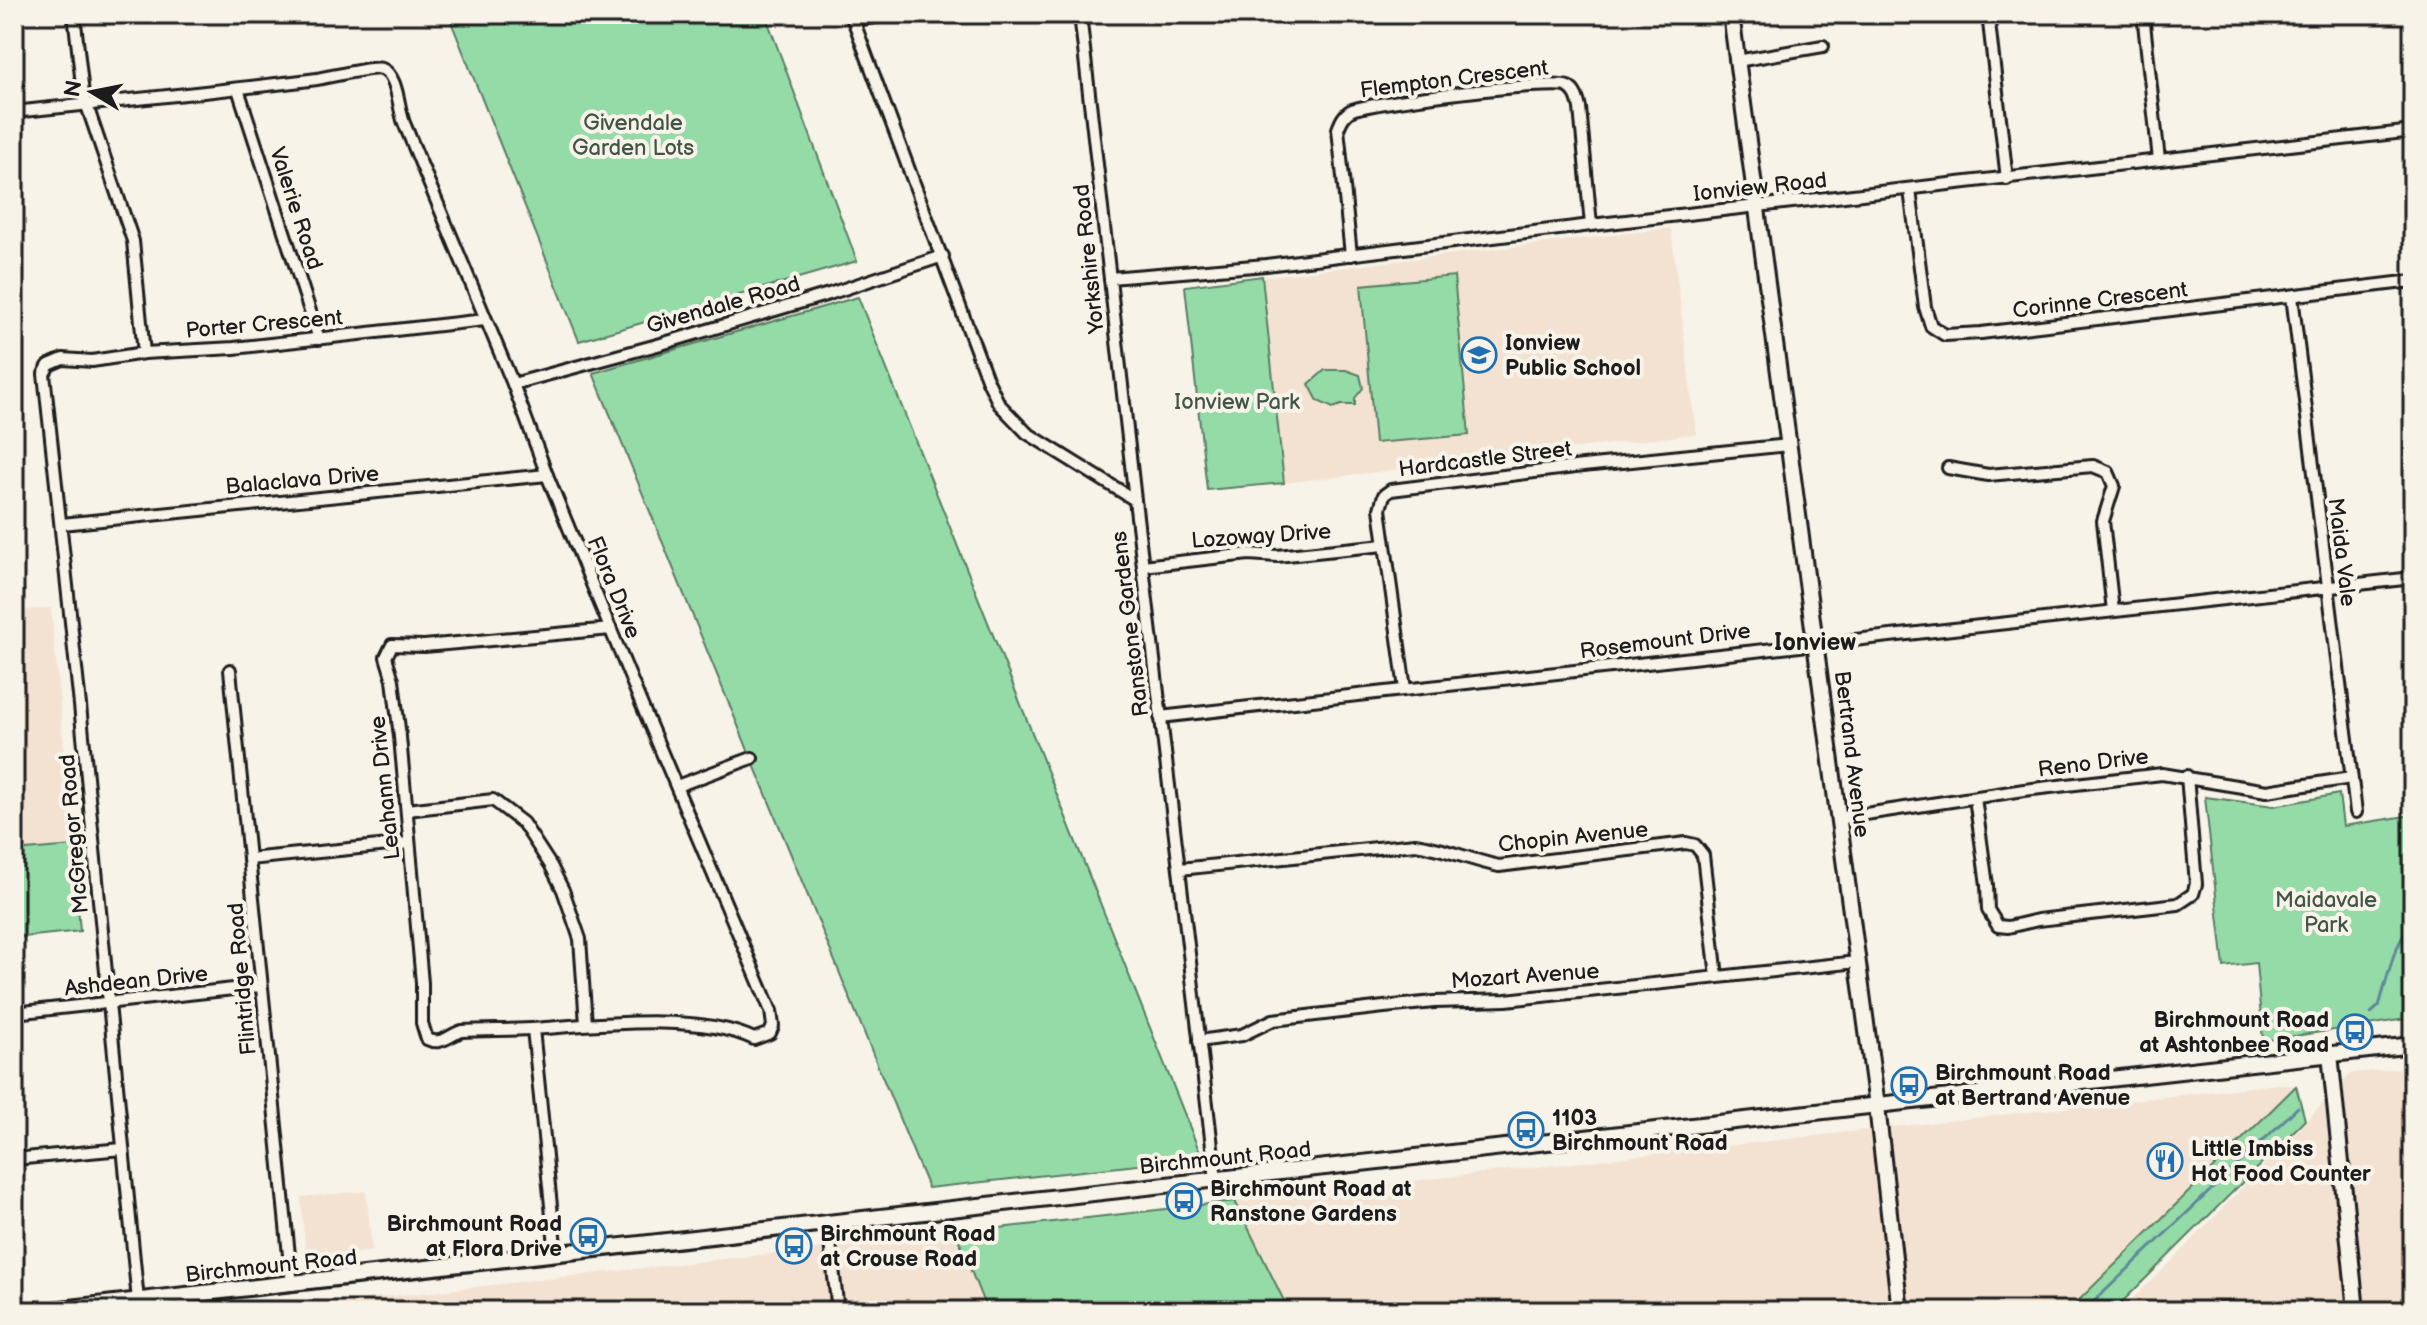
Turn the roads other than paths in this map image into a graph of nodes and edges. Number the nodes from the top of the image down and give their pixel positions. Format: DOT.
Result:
graph roads {
  1 [pos="74,14"];
  2 [pos="897,14"];
  3 [pos="1080,14"];
  4 [pos="1731,14"];
  5 [pos="1988,14"];
  6 [pos="2143,14"];
  7 [pos="852,17"];
  8 [pos="1823,46"];
  9 [pos="1737,61"];
  10 [pos="238,89"];
  11 [pos="87,104"];
  12 [pos="14,112"];
  13 [pos="2413,131"];
  14 [pos="2159,160"];
  15 [pos="2007,179"];
  16 [pos="1910,190"];
  17 [pos="1755,208"];
  18 [pos="1591,225"];
  19 [pos="1351,255"];
  20 [pos="943,256"];
  21 [pos="1110,278"];
  22 [pos="2413,281"];
  23 [pos="2292,296"];
  24 [pos="485,320"];
  25 [pos="319,339"];
  26 [pos="144,353"];
  27 [pos="49,365"];
  28 [pos="513,384"];
  29 [pos="1789,445"];
  30 [pos="1948,468"];
  31 [pos="547,475"];
  32 [pos="1135,500"];
  33 [pos="62,524"];
  34 [pos="1384,545"];
  35 [pos="1143,566"];
  36 [pos="2413,578"];
  37 [pos="2327,588"];
  38 [pos="2113,611"];
  39 [pos="611,629"];
  40 [pos="1816,643"];
  41 [pos="230,670"];
  42 [pos="1405,689"];
  43 [pos="1160,717"];
  44 [pos="752,758"];
  45 [pos="2187,776"];
  46 [pos="2351,778"];
  47 [pos="677,786"];
  48 [pos="1975,798"];
  49 [pos="407,810"];
  50 [pos="2356,812"];
  51 [pos="1839,818"];
  52 [pos="409,843"];
  53 [pos="249,859"];
  54 [pos="1180,869"];
  55 [pos="1857,962"];
  56 [pos="1717,977"];
  57 [pos="261,986"];
  58 [pos="108,1003"];
  59 [pos="14,1013"];
  60 [pos="586,1024"];
  61 [pos="533,1029"];
  62 [pos="1199,1041"];
  63 [pos="2413,1045"];
  64 [pos="2330,1054"];
  65 [pos="1877,1106"];
  66 [pos="122,1149"];
  67 [pos="14,1159"];
  68 [pos="1216,1180"];
  69 [pos="828,1225"];
  70 [pos="556,1255"];
  71 [pos="292,1285"];
  72 [pos="138,1301"];
  73 [pos="184,1304"];
  74 [pos="43,1311"];
  75 [pos="838,1311"];
  76 [pos="1900,1311"];
  77 [pos="2356,1311"];
  1 -- 11 [label="street"];
  2 -- 7 [label="street"];
  3 -- 21 [label="street, Yorkshire Road"];
  4 -- 9 [label="main road, Bertrand Avenue"];
  5 -- 15 [label="street"];
  6 -- 14 [label="street"];
  7 -- 20 [label="street, Ranstone Gardens"];
  8 -- 9 [label="street"];
  9 -- 17 [label="main road, Bertrand Avenue"];
  10 -- 11 [label="street, Flora Drive"];
  10 -- 24 [label="street, Flora Drive"];
  10 -- 25 [label="street, Valerie Road"];
  11 -- 12 [label="street, Flora Drive"];
  11 -- 26 [label="street"];
  13 -- 14 [label="street, Ionview Road"];
  14 -- 15 [label="street, Ionview Road"];
  15 -- 16 [label="street, Ionview Road"];
  16 -- 17 [label="street, Ionview Road"];
  16 -- 23 [label="street, Corinne Crescent"];
  17 -- 18 [label="street, Ionview Road"];
  17 -- 29 [label="main road, Bertrand Avenue"];
  18 -- 19 [label="street, Ionview Road"];
  18 -- 19 [label="street, Flempton Crescent"];
  19 -- 21 [label="street, Ionview Road"];
  20 -- 28 [label="street, Givendale Road"];
  20 -- 32 [label="street, Ranstone Gardens"];
  21 -- 32 [label="street, Yorkshire Road"];
  22 -- 23 [label="street, Corinne Crescent"];
  23 -- 37 [label="street, Maida Vale"];
  24 -- 25 [label="street, Porter Crescent"];
  24 -- 28 [label="street, Flora Drive"];
  25 -- 26 [label="street, Porter Crescent"];
  26 -- 27 [label="street, Porter Crescent"];
  27 -- 33 [label="street, McGregor Road"];
  28 -- 31 [label="street, Flora Drive"];
  29 -- 34 [label="street, Hardcastle Street"];
  29 -- 40 [label="main road, Bertrand Avenue"];
  30 -- 38 [label="street"];
  31 -- 33 [label="street, Balaclava Drive"];
  31 -- 39 [label="street, Flora Drive"];
  32 -- 35 [label="street, Ranstone Gardens"];
  33 -- 58 [label="street, McGregor Road"];
  34 -- 35 [label="street, Lozoway Drive"];
  34 -- 42 [label="street, Hardcastle Street"];
  35 -- 43 [label="street, Ranstone Gardens"];
  36 -- 37 [label="street, Rosemount Drive"];
  37 -- 38 [label="street, Rosemount Drive"];
  37 -- 46 [label="street, Maida Vale"];
  38 -- 40 [label="street, Rosemount Drive"];
  39 -- 47 [label="street, Flora Drive"];
  39 -- 49 [label="street, Leahann Drive"];
  40 -- 42 [label="street, Rosemount Drive"];
  40 -- 51 [label="main road, Bertrand Avenue"];
  41 -- 53 [label="street, Flintridge Road"];
  42 -- 43 [label="street, Rosemount Drive"];
  43 -- 54 [label="street, Ranstone Gardens"];
  44 -- 47 [label="street"];
  45 -- 46 [label="street, Reno Drive"];
  45 -- 48 [label="street, Reno Drive"];
  45 -- 48 [label="street"];
  46 -- 50 [label="street, Maida Vale"];
  47 -- 60 [label="street, Flora Drive"];
  48 -- 51 [label="street, Reno Drive"];
  49 -- 52 [label="street, Leahann Drive"];
  49 -- 60 [label="street"];
  51 -- 55 [label="main road, Bertrand Avenue"];
  52 -- 53 [label="street"];
  52 -- 61 [label="street, Leahann Drive"];
  53 -- 57 [label="street, Flintridge Road"];
  54 -- 56 [label="street, Chopin Avenue"];
  54 -- 62 [label="street, Ranstone Gardens"];
  55 -- 56 [label="street, Mozart Avenue"];
  55 -- 65 [label="main road, Bertrand Avenue"];
  56 -- 62 [label="street, Mozart Avenue"];
  57 -- 58 [label="street, Ashdean Drive"];
  57 -- 71 [label="street, Flintridge Road"];
  58 -- 59 [label="street, Ashdean Drive"];
  58 -- 66 [label="street, McGregor Road"];
  60 -- 61 [label="street, Flora Drive"];
  61 -- 70 [label="street"];
  62 -- 68 [label="street, Ranstone Gardens"];
  63 -- 64 [label="main road, Birchmount Road"];
  64 -- 65 [label="main road, Birchmount Road"];
  64 -- 77 [label="main road"];
  65 -- 68 [label="main road, Birchmount Road"];
  65 -- 76 [label="main road, Bertrand Avenue"];
  66 -- 67 [label="street"];
  66 -- 72 [label="street, McGregor Road"];
  68 -- 69 [label="main road, Birchmount Road"];
  69 -- 70 [label="main road, Birchmount Road"];
  69 -- 75 [label="street"];
  70 -- 71 [label="main road, Birchmount Road"];
  71 -- 73 [label="main road, Birchmount Road"];
  72 -- 73 [label="main road, Birchmount Road"];
  72 -- 74 [label="main road, Birchmount Road"];
}
